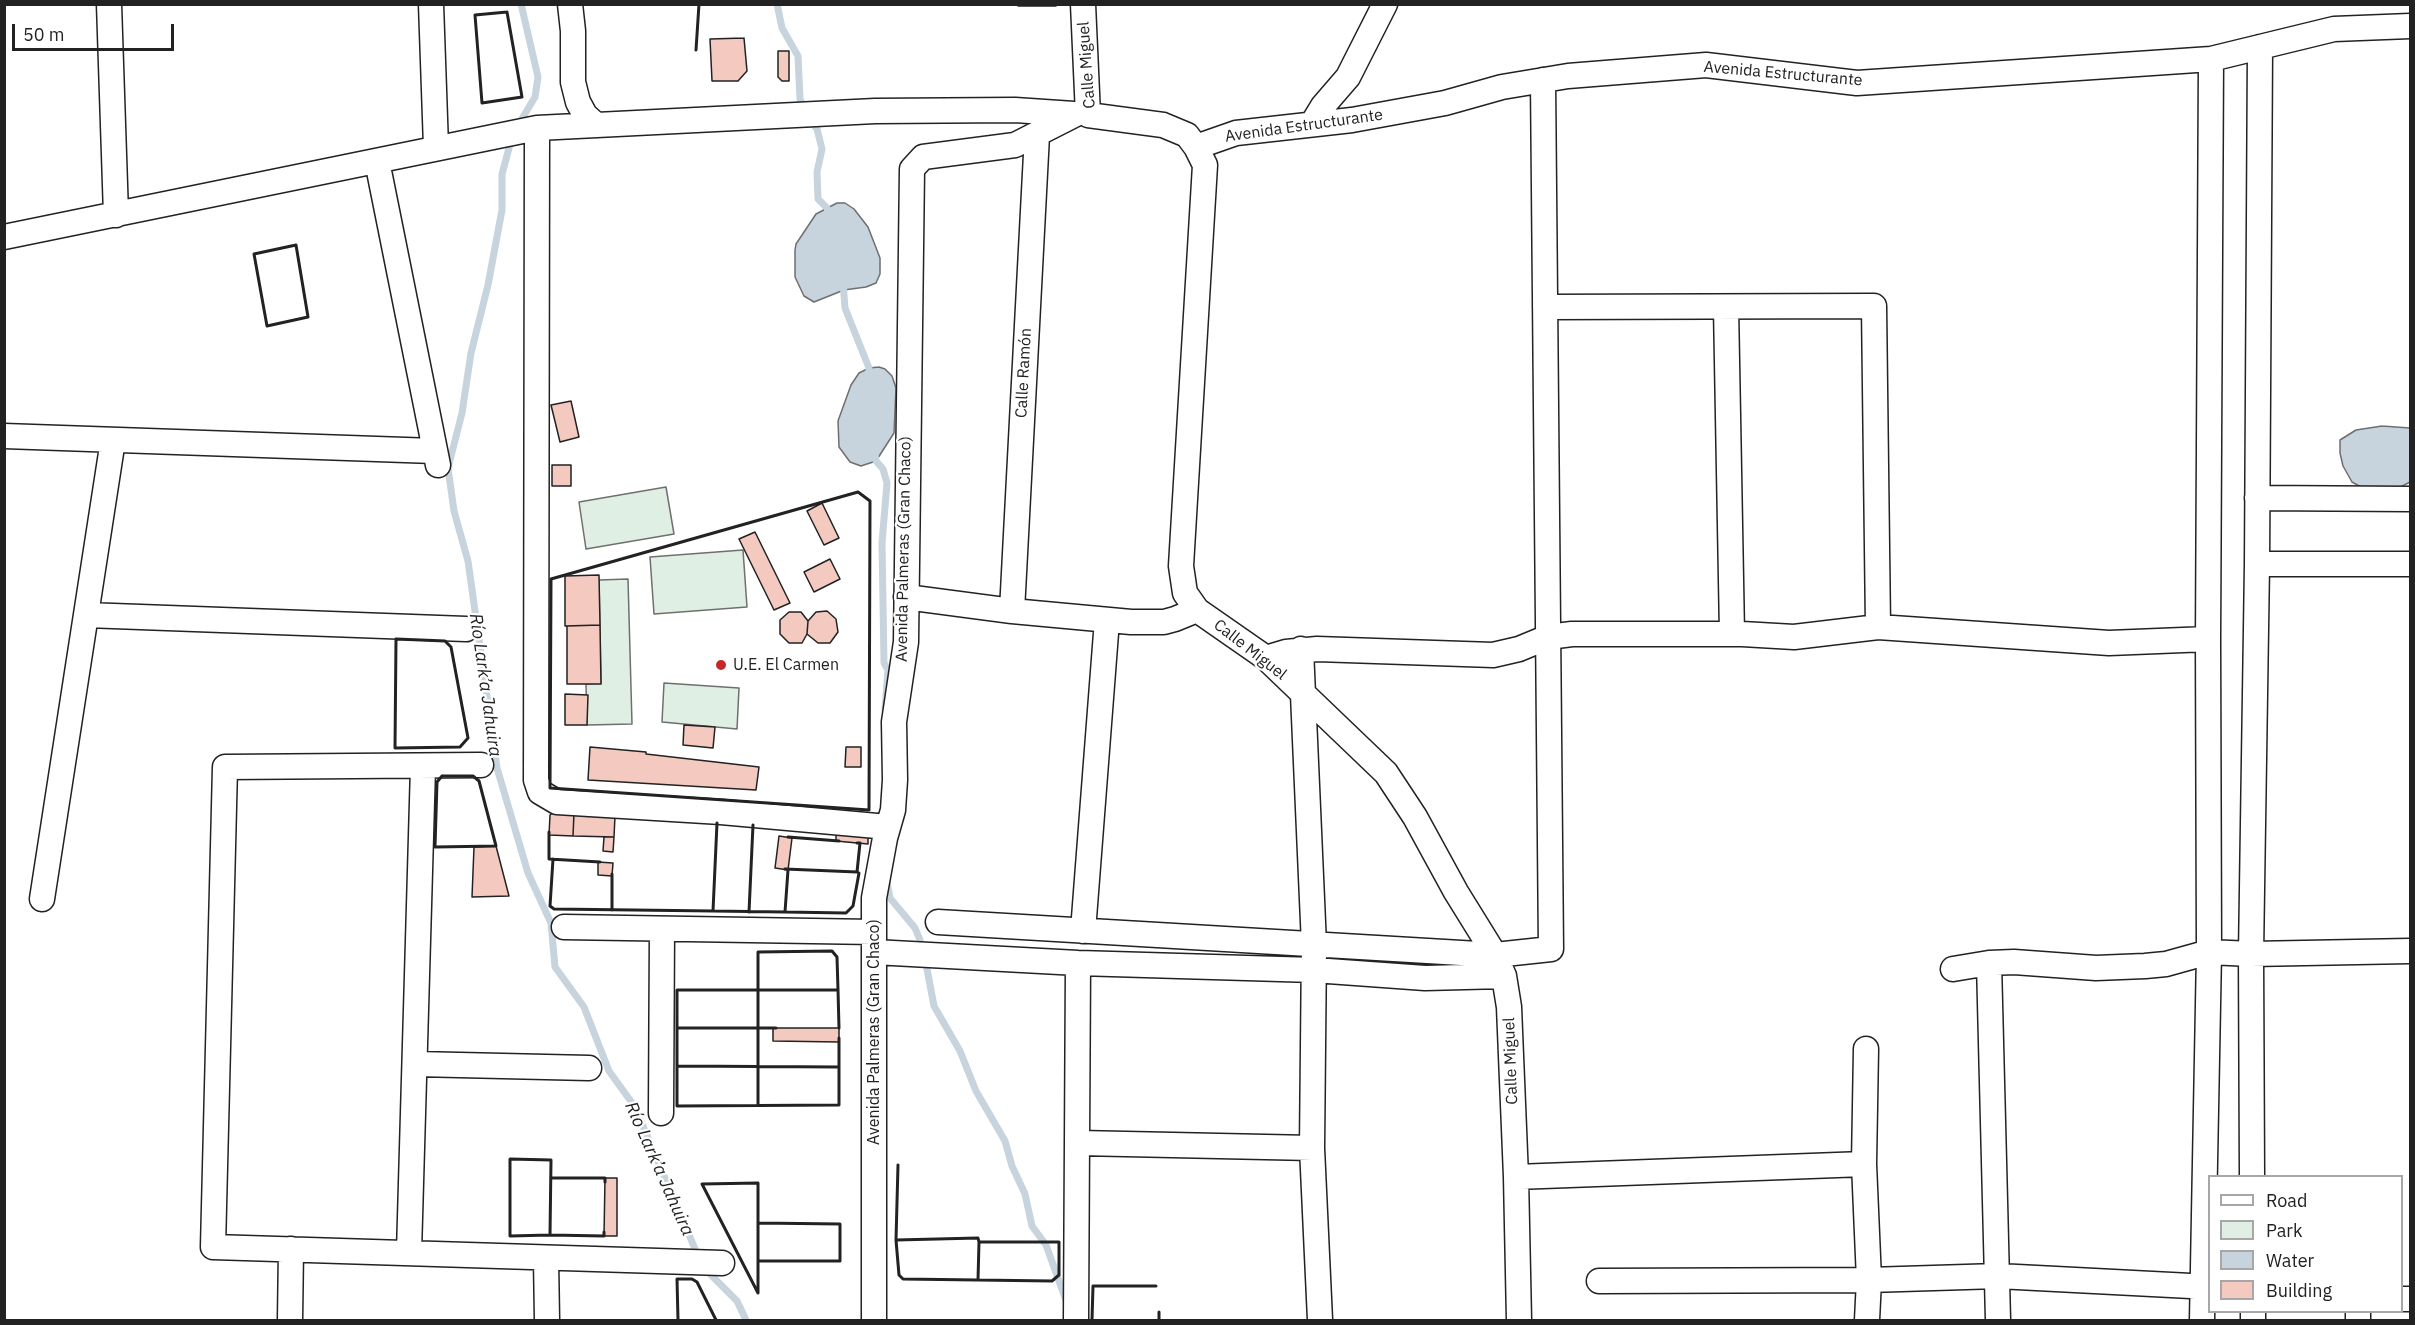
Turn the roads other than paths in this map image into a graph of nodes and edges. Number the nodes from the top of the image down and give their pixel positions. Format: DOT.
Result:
graph roads {
  1 [pos="109,4"];
  2 [pos="431,4"];
  3 [pos="570,4"];
  4 [pos="1083,4"];
  5 [pos="1385,4"];
  6 [pos="2410,26"];
  7 [pos="2260,47"];
  8 [pos="2211,59"];
  9 [pos="1543,80"];
  10 [pos="1082,115"];
  11 [pos="595,124"];
  12 [pos="1312,124"];
  13 [pos="537,128"];
  14 [pos="1037,135"];
  15 [pos="436,147"];
  16 [pos="1196,147"];
  17 [pos="377,161"];
  18 [pos="116,215"];
  19 [pos="4,237"];
  20 [pos="1545,307"];
  21 [pos="1726,307"];
  22 [pos="4,436"];
  23 [pos="113,440"];
  24 [pos="2257,498"];
  25 [pos="2410,499"];
  26 [pos="2257,564"];
  27 [pos="2410,564"];
  28 [pos="906,597"];
  29 [pos="1197,610"];
  30 [pos="1012,611"];
  31 [pos="86,615"];
  32 [pos="1107,620"];
  33 [pos="1878,627"];
  34 [pos="466,629"];
  35 [pos="1732,634"];
  36 [pos="1548,638"];
  37 [pos="2208,639"];
  38 [pos="1301,649"];
  39 [pos="1266,658"];
  40 [pos="1303,694"];
  41 [pos="481,765"];
  42 [pos="423,767"];
  43 [pos="888,827"];
  44 [pos="42,899"];
  45 [pos="938,922"];
  46 [pos="564,927"];
  47 [pos="662,929"];
  48 [pos="1083,931"];
  49 [pos="874,942"];
  50 [pos="1314,945"];
  51 [pos="2410,951"];
  52 [pos="2209,952"];
  53 [pos="2251,954"];
  54 [pos="1078,963"];
  55 [pos="1989,963"];
  56 [pos="1500,966"];
  57 [pos="1953,969"];
  58 [pos="1314,970"];
  59 [pos="1866,1049"];
  60 [pos="416,1065"];
  61 [pos="590,1068"];
  62 [pos="661,1113"];
  63 [pos="1079,1143"];
  64 [pos="1312,1148"];
  65 [pos="1864,1164"];
  66 [pos="2252,1175"];
  67 [pos="1516,1177"];
  68 [pos="291,1249"];
  69 [pos="409,1252"];
  70 [pos="546,1258"];
  71 [pos="722,1263"];
  72 [pos="1998,1276"];
  73 [pos="1869,1280"];
  74 [pos="1599,1281"];
  75 [pos="2206,1286"];
  76 [pos="290,1320"];
  77 [pos="547,1320"];
  78 [pos="874,1320"];
  79 [pos="1076,1320"];
  80 [pos="1320,1320"];
  81 [pos="1519,1320"];
  82 [pos="1867,1320"];
  83 [pos="1998,1320"];
  84 [pos="2202,1320"];
  1 -- 18 [label="street"];
  2 -- 15 [label="street"];
  3 -- 11 [label="street"];
  4 -- 10 [label="street, Calle Miguel"];
  5 -- 12 [label="street"];
  6 -- 7 [label="street, Avenida Estructurante"];
  7 -- 8 [label="street, Avenida Estructurante"];
  7 -- 24 [label="street"];
  8 -- 9 [label="street, Avenida Estructurante"];
  8 -- 37 [label="street"];
  9 -- 12 [label="street, Avenida Estructurante"];
  9 -- 20 [label="street"];
  10 -- 11 [label="street"];
  10 -- 14 [label="street, Avenida Palmeras (Gran Chaco)"];
  10 -- 16 [label="street, Calle Miguel"];
  11 -- 13 [label="street"];
  12 -- 16 [label="street, Avenida Estructurante"];
  13 -- 15 [label="street"];
  13 -- 43 [label="street"];
  14 -- 28 [label="street, Avenida Palmeras (Gran Chaco)"];
  14 -- 30 [label="street, Calle Ramón"];
  15 -- 17 [label="street"];
  16 -- 29 [label="street, Calle Miguel"];
  17 -- 18 [label="street"];
  17 -- 23 [label="street"];
  18 -- 19 [label="street"];
  20 -- 21 [label="street"];
  20 -- 36 [label="street"];
  21 -- 33 [label="street"];
  21 -- 35 [label="street"];
  22 -- 23 [label="street"];
  23 -- 31 [label="street"];
  24 -- 25 [label="street"];
  24 -- 26 [label="street"];
  26 -- 27 [label="street"];
  26 -- 53 [label="street"];
  28 -- 30 [label="street"];
  28 -- 43 [label="street, Avenida Palmeras (Gran Chaco)"];
  29 -- 32 [label="street"];
  29 -- 39 [label="street, Calle Miguel"];
  30 -- 32 [label="street"];
  31 -- 34 [label="street"];
  31 -- 44 [label="street"];
  32 -- 48 [label="street"];
  33 -- 35 [label="street"];
  33 -- 37 [label="street"];
  35 -- 36 [label="street"];
  36 -- 38 [label="street"];
  36 -- 56 [label="street"];
  37 -- 52 [label="street"];
  38 -- 39 [label="street"];
  38 -- 40 [label="street"];
  39 -- 40 [label="street, Calle Miguel"];
  40 -- 50 [label="street"];
  40 -- 56 [label="street, Calle Miguel"];
  41 -- 42 [label="street"];
  42 -- 60 [label="street"];
  42 -- 68 [label="street"];
  43 -- 49 [label="street, Avenida Palmeras (Gran Chaco)"];
  45 -- 48 [label="street"];
  46 -- 47 [label="street"];
  47 -- 49 [label="street"];
  47 -- 62 [label="street"];
  48 -- 50 [label="street"];
  49 -- 54 [label="street"];
  49 -- 78 [label="street, Avenida Palmeras (Gran Chaco)"];
  50 -- 56 [label="street"];
  50 -- 58 [label="street"];
  51 -- 53 [label="street"];
  52 -- 53 [label="street"];
  52 -- 55 [label="street"];
  52 -- 75 [label="street"];
  53 -- 66 [label="street"];
  54 -- 58 [label="street"];
  54 -- 63 [label="street"];
  55 -- 57 [label="street"];
  55 -- 72 [label="street"];
  56 -- 58 [label="street"];
  56 -- 67 [label="street, Calle Miguel"];
  58 -- 64 [label="street"];
  59 -- 65 [label="street"];
  60 -- 61 [label="street"];
  60 -- 69 [label="street"];
  63 -- 64 [label="street"];
  63 -- 79 [label="street"];
  64 -- 80 [label="street"];
  65 -- 67 [label="street"];
  65 -- 73 [label="street"];
  67 -- 81 [label="street, Calle Miguel"];
  68 -- 69 [label="street"];
  68 -- 76 [label="street"];
  69 -- 70 [label="street"];
  70 -- 71 [label="street"];
  70 -- 77 [label="street"];
  72 -- 73 [label="street"];
  72 -- 75 [label="street"];
  72 -- 83 [label="street"];
  73 -- 74 [label="street"];
  73 -- 82 [label="street"];
  75 -- 84 [label="street"];
}
